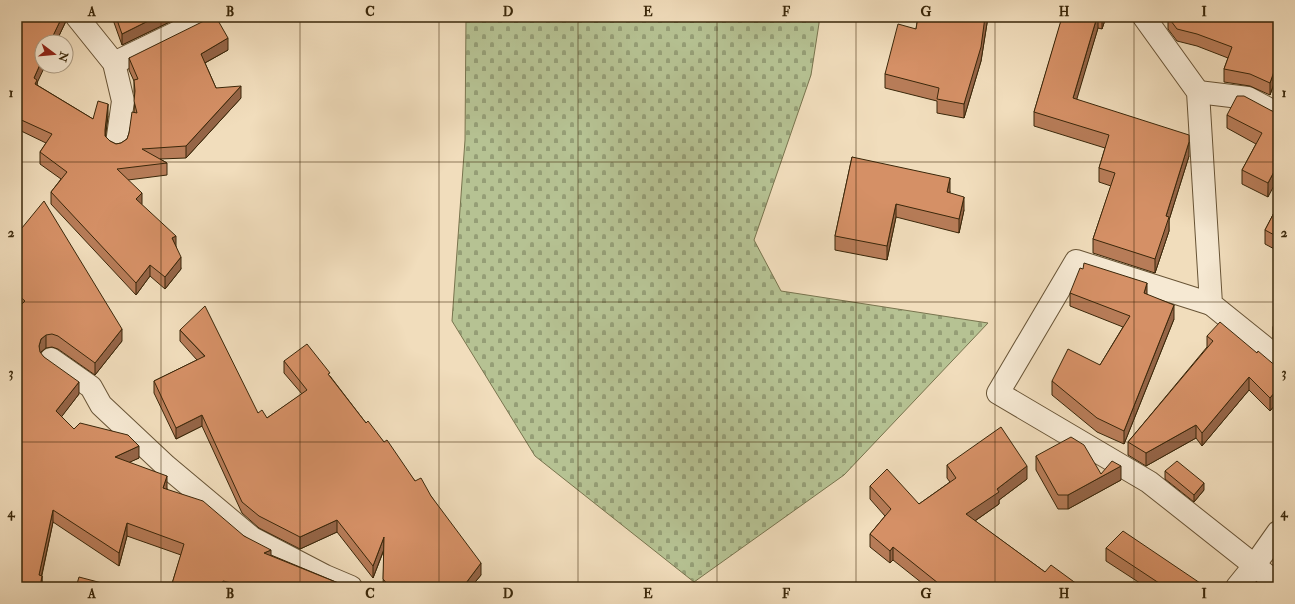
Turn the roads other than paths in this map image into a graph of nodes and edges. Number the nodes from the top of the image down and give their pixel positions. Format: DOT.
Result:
graph roads {
  1 [pos="78,17"];
  2 [pos="1144,17"];
  3 [pos="207,18"];
  4 [pos="114,63"];
  5 [pos="1198,92"];
  6 [pos="1278,114"];
  7 [pos="118,143"];
  8 [pos="1210,304"];
  9 [pos="1278,358"];
  10 [pos="51,359"];
  11 [pos="1278,532"];
  12 [pos="1254,566"];
  13 [pos="1278,584"];
  14 [pos="351,587"];
  15 [pos="1237,587"];
  1 -- 4 [label="street"];
  2 -- 5 [label="street"];
  3 -- 4 [label="street"];
  4 -- 7 [label="street"];
  5 -- 6 [label="street"];
  5 -- 8 [label="street"];
  8 -- 9 [label="street"];
  8 -- 12 [label="street"];
  10 -- 14 [label="street"];
  11 -- 12 [label="street"];
  12 -- 13 [label="street"];
  12 -- 15 [label="street"];
}
